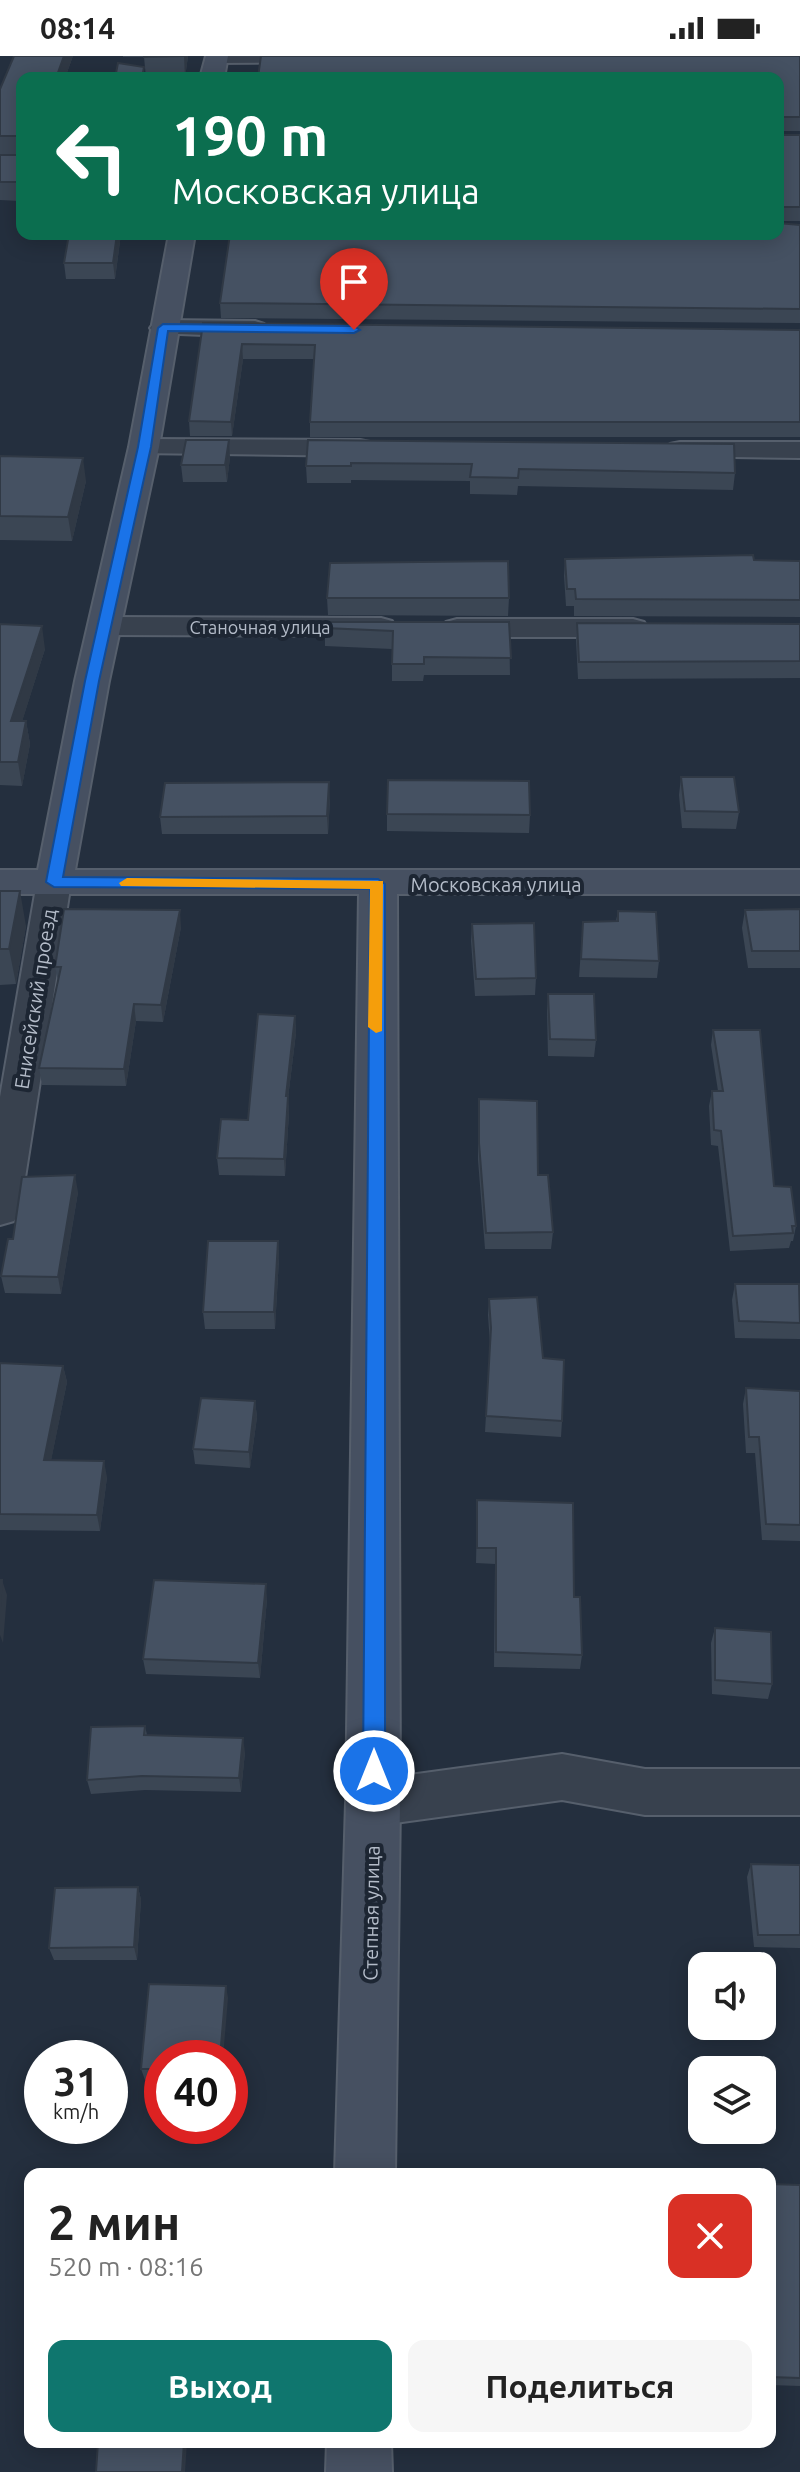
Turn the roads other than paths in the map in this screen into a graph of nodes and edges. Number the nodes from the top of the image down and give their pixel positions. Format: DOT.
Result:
graph roads {
  1 [pos="217,56"];
  2 [pos="339,56"];
  3 [pos="181,240"];
  4 [pos="163,328"];
  5 [pos="275,329"];
  6 [pos="144,447"];
  7 [pos="384,448"];
  8 [pos="656,449"];
  9 [pos="800,450"];
  10 [pos="105,626"];
  11 [pos="405,627"];
  12 [pos="436,627"];
  13 [pos="658,628"];
  14 [pos="0,882"];
  15 [pos="54,882"];
  16 [pos="800,882"];
  17 [pos="378,884"];
  18 [pos="0,1210"];
  19 [pos="800,1792"];
  20 [pos="373,1803"];
  21 [pos="365,2168"];
  22 [pos="359,2448"];
  23 [pos="359,2472"];
  1 -- 2 [label="street"];
  3 -- 4 [label="street"];
  4 -- 5 [label="street"];
  4 -- 6 [label="street"];
  6 -- 7 [label="street"];
  6 -- 10 [label="street"];
  8 -- 9 [label="street"];
  10 -- 11 [label="street, Станочная улица"];
  10 -- 15 [label="street"];
  12 -- 13 [label="street"];
  14 -- 15 [label="street, Московская улица"];
  15 -- 17 [label="street, Московская улица"];
  15 -- 18 [label="street, Енисейский проезд"];
  16 -- 17 [label="street, Московская улица"];
  17 -- 20 [label="street, Степная улица"];
  19 -- 20 [label="street"];
  20 -- 21 [label="street, Степная улица"];
  22 -- 23 [label="street"];
}
